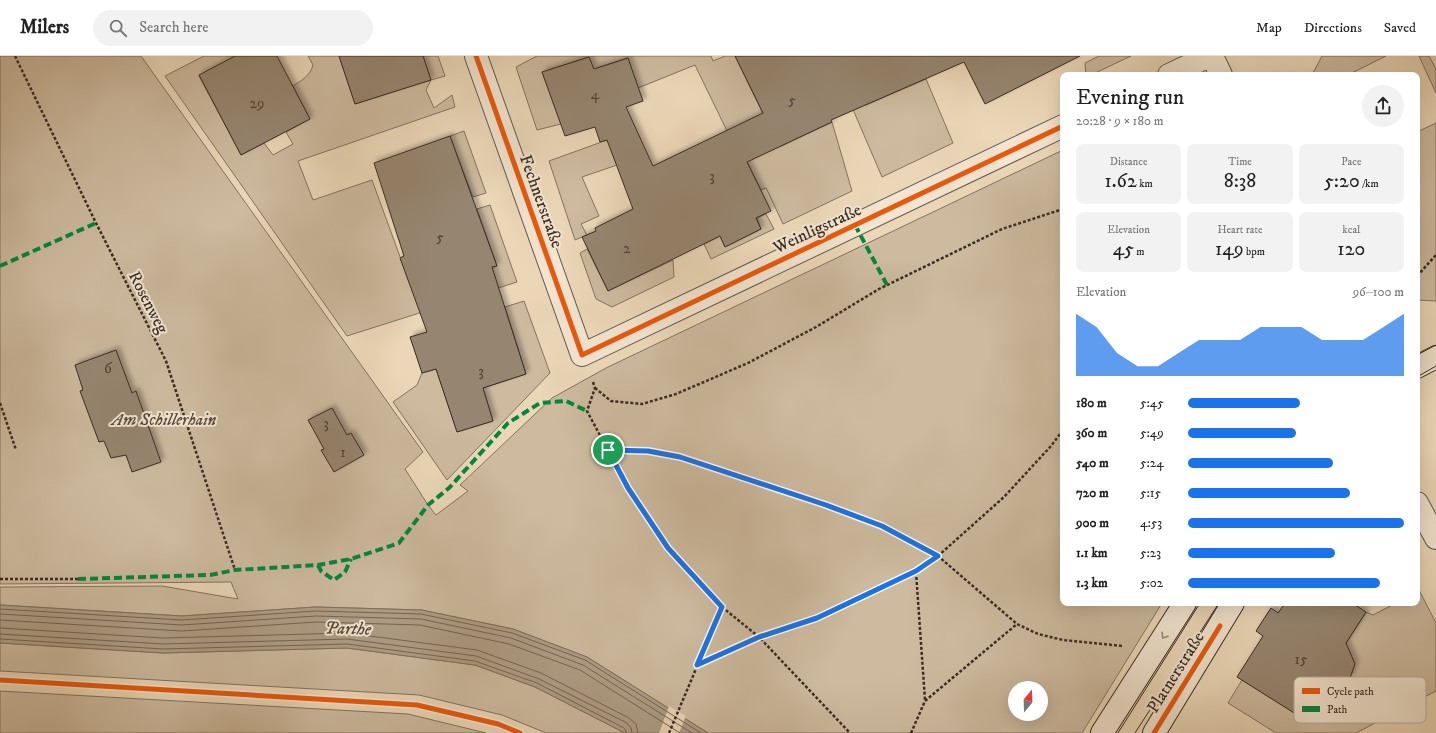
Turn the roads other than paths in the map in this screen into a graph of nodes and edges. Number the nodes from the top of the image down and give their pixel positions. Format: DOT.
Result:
graph roads {
  1 [pos="476,56"];
  2 [pos="1210,56"];
  3 [pos="1175,72"];
  4 [pos="1219,72"];
  5 [pos="1060,127"];
  6 [pos="582,355"];
  7 [pos="1436,357"];
  8 [pos="1420,365"];
  9 [pos="1420,509"];
  10 [pos="1436,538"];
  11 [pos="1183,606"];
  12 [pos="1232,606"];
  13 [pos="1102,733"];
  14 [pos="1154,733"];
  1 -- 6 [label="street, Fechnerstraße"];
  2 -- 3 [label="street"];
  2 -- 4 [label="street"];
  5 -- 6 [label="street, Weinligstraße"];
  7 -- 8 [label="street"];
  9 -- 10 [label="street"];
  11 -- 13 [label="street, Platnerstraße, one-way"];
  12 -- 14 [label="street, Platnerstraße"];
}
